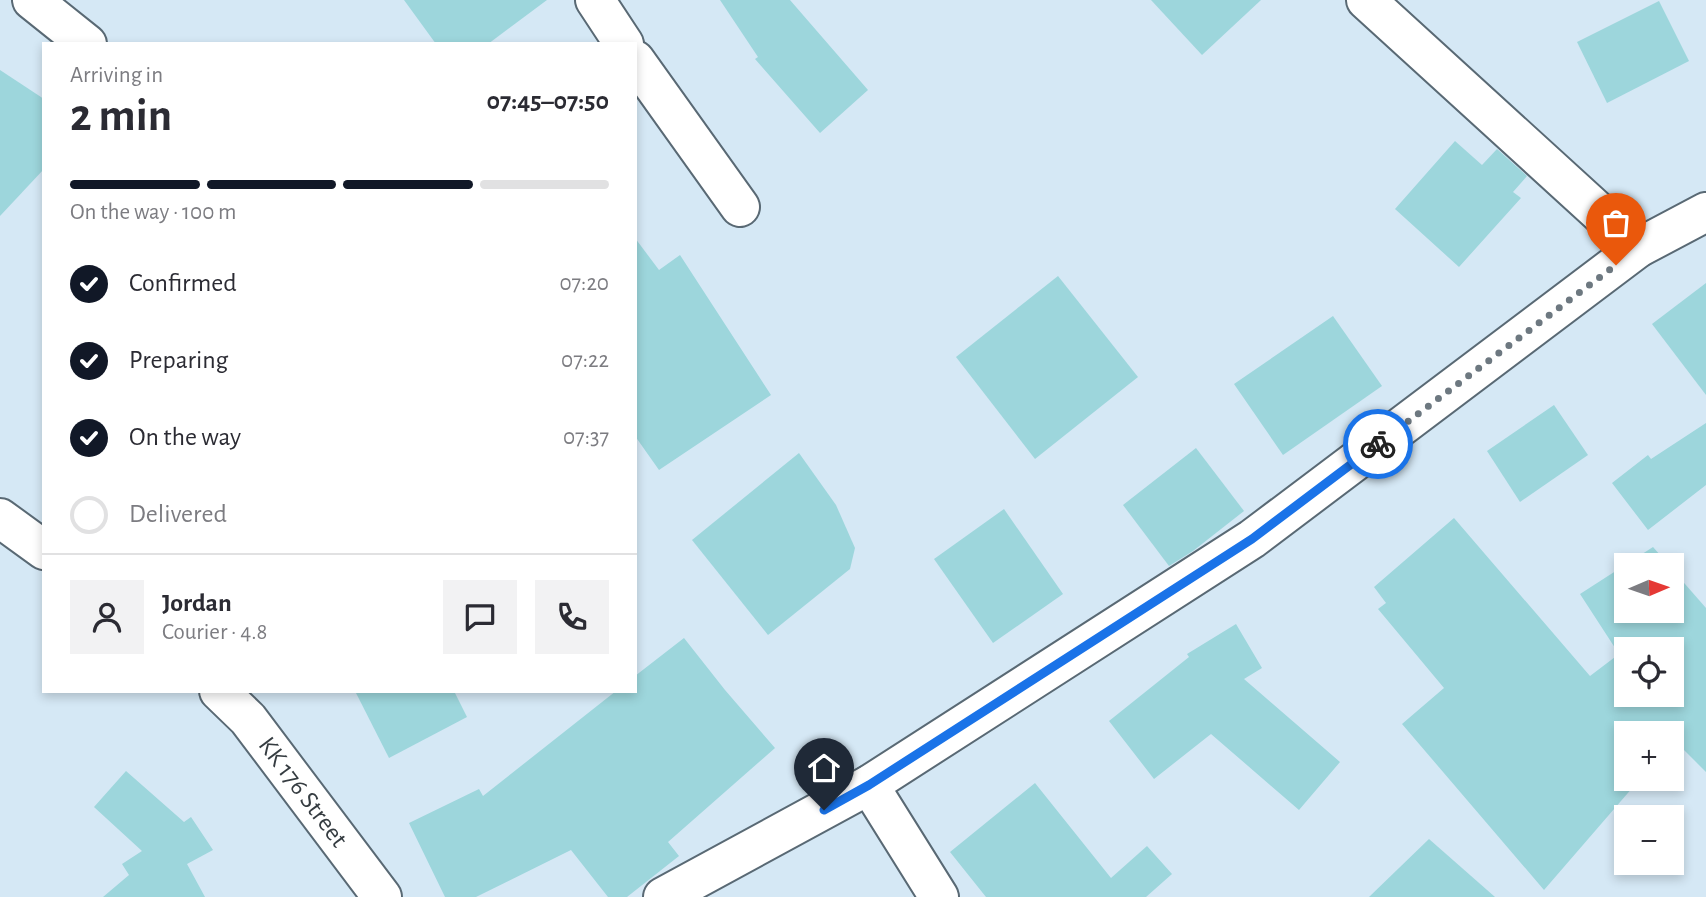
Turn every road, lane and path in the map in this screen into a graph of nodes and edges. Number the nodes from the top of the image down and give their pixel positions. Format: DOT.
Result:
graph roads {
  1 [pos="32,0"];
  2 [pos="595,0"];
  3 [pos="1366,0"];
  4 [pos="84,42"];
  5 [pos="623,42"];
  6 [pos="637,63"];
  7 [pos="740,207"];
  8 [pos="1706,212"];
  9 [pos="1638,248"];
  10 [pos="0,518"];
  11 [pos="42,549"];
  12 [pos="221,693"];
  13 [pos="869,785"];
  14 [pos="382,897"];
  15 [pos="663,897"];
  16 [pos="939,897"];
  1 -- 4 [label="street"];
  2 -- 5 [label="street"];
  3 -- 9 [label="street"];
  6 -- 7 [label="street"];
  8 -- 9 [label="street"];
  9 -- 13 [label="street"];
  10 -- 11 [label="street"];
  12 -- 14 [label="street, KK 176 Street"];
  13 -- 15 [label="street"];
  13 -- 16 [label="street"];
}
